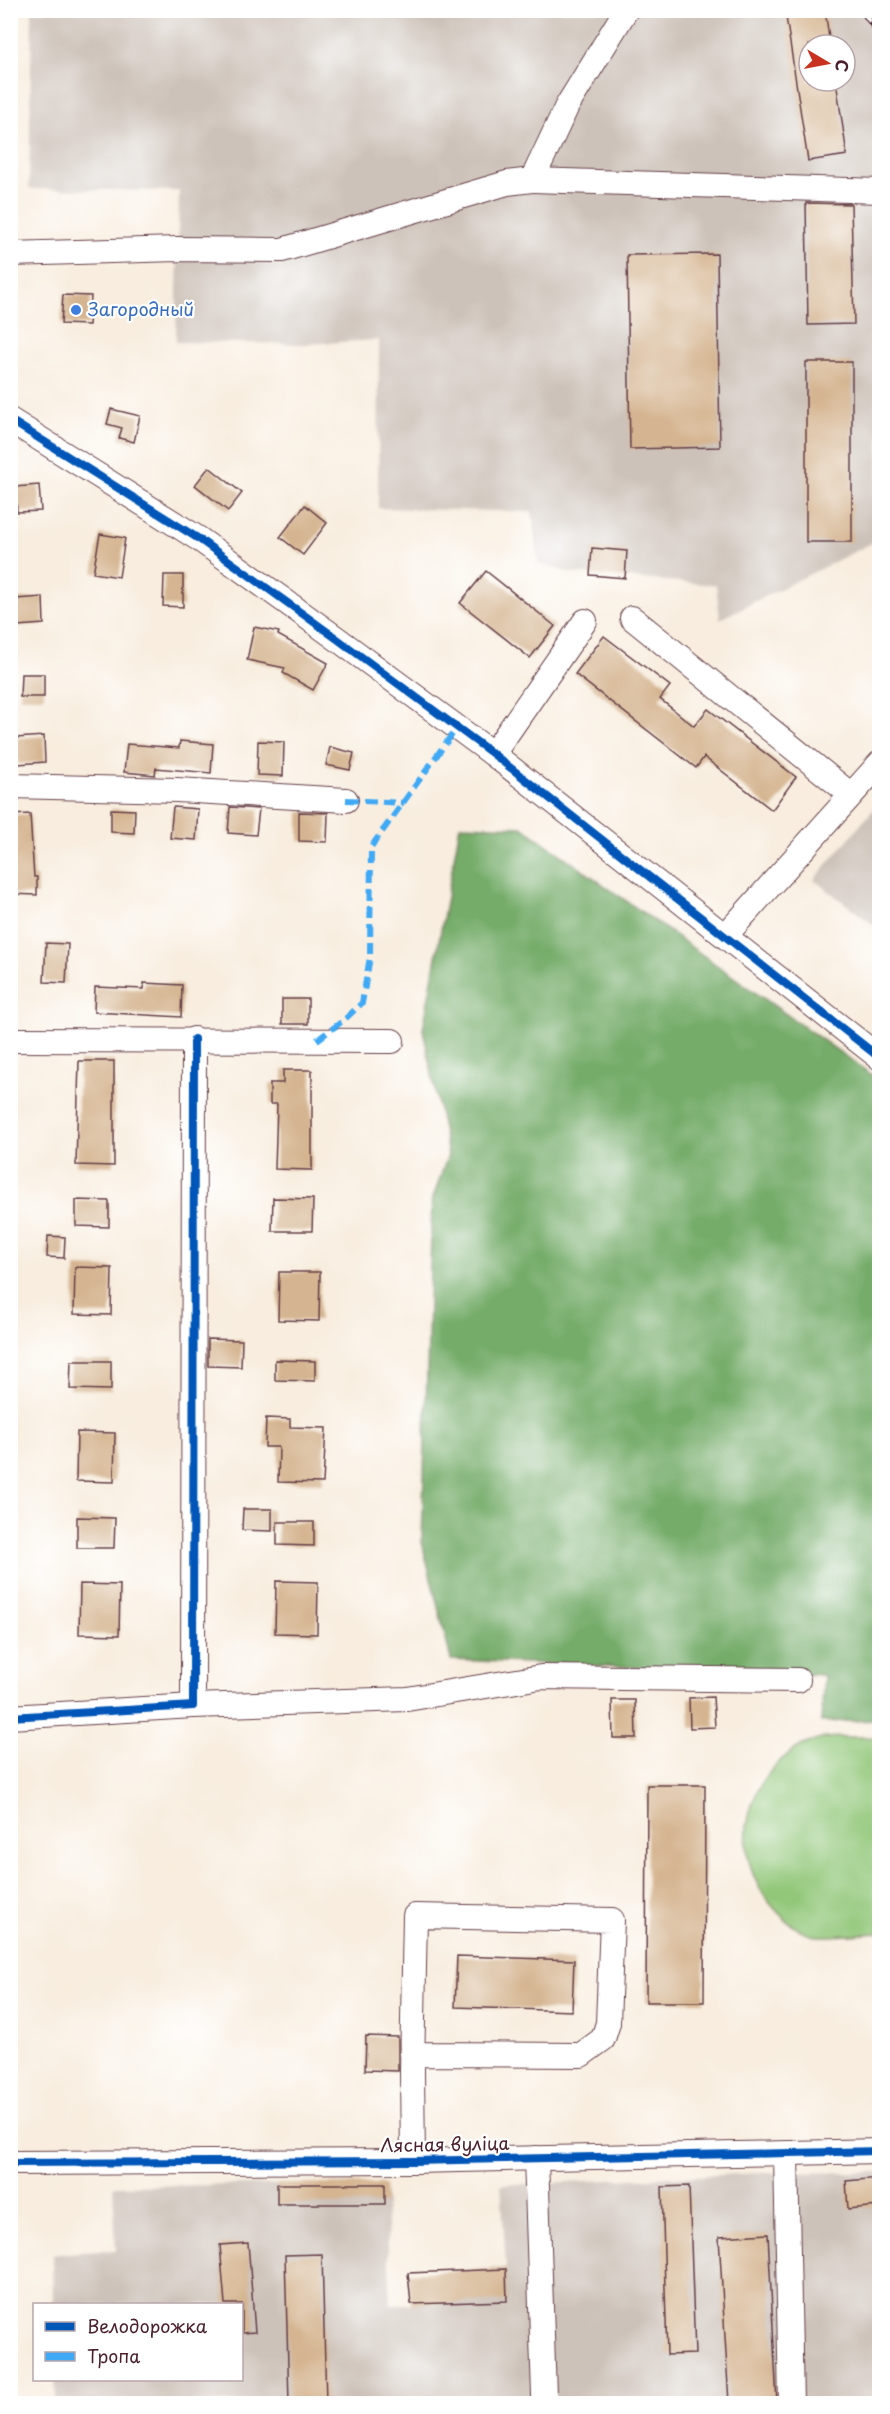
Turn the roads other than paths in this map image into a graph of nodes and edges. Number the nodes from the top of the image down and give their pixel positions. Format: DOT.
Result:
graph roads {
  1 [pos="626,10"];
  2 [pos="532,180"];
  3 [pos="879,191"];
  4 [pos="10,254"];
  5 [pos="10,420"];
  6 [pos="632,618"];
  7 [pos="585,621"];
  8 [pos="493,754"];
  9 [pos="879,763"];
  10 [pos="10,786"];
  11 [pos="850,794"];
  12 [pos="346,800"];
  13 [pos="725,936"];
  14 [pos="194,1039"];
  15 [pos="10,1040"];
  16 [pos="392,1041"];
  17 [pos="879,1058"];
  18 [pos="798,1680"];
  19 [pos="193,1706"];
  20 [pos="10,1717"];
  21 [pos="412,2054"];
  22 [pos="879,2151"];
  23 [pos="786,2154"];
  24 [pos="537,2158"];
  25 [pos="413,2161"];
  26 [pos="10,2163"];
  27 [pos="544,2395"];
  28 [pos="791,2403"];
  1 -- 2 [label="street"];
  2 -- 3 [label="street"];
  2 -- 4 [label="street"];
  5 -- 8 [label="street"];
  6 -- 11 [label="street"];
  7 -- 8 [label="street"];
  8 -- 13 [label="street"];
  9 -- 11 [label="street"];
  10 -- 12 [label="street"];
  11 -- 13 [label="street"];
  13 -- 17 [label="street"];
  14 -- 15 [label="street"];
  14 -- 16 [label="street"];
  14 -- 19 [label="street"];
  18 -- 19 [label="street"];
  19 -- 20 [label="street"];
  21 -- 21 [label="street"];
  21 -- 25 [label="street"];
  22 -- 23 [label="street, Лясная вуліца"];
  23 -- 24 [label="street, Лясная вуліца"];
  23 -- 28 [label="street"];
  24 -- 25 [label="street, Лясная вуліца"];
  24 -- 27 [label="street"];
  25 -- 26 [label="street, Лясная вуліца"];
}
